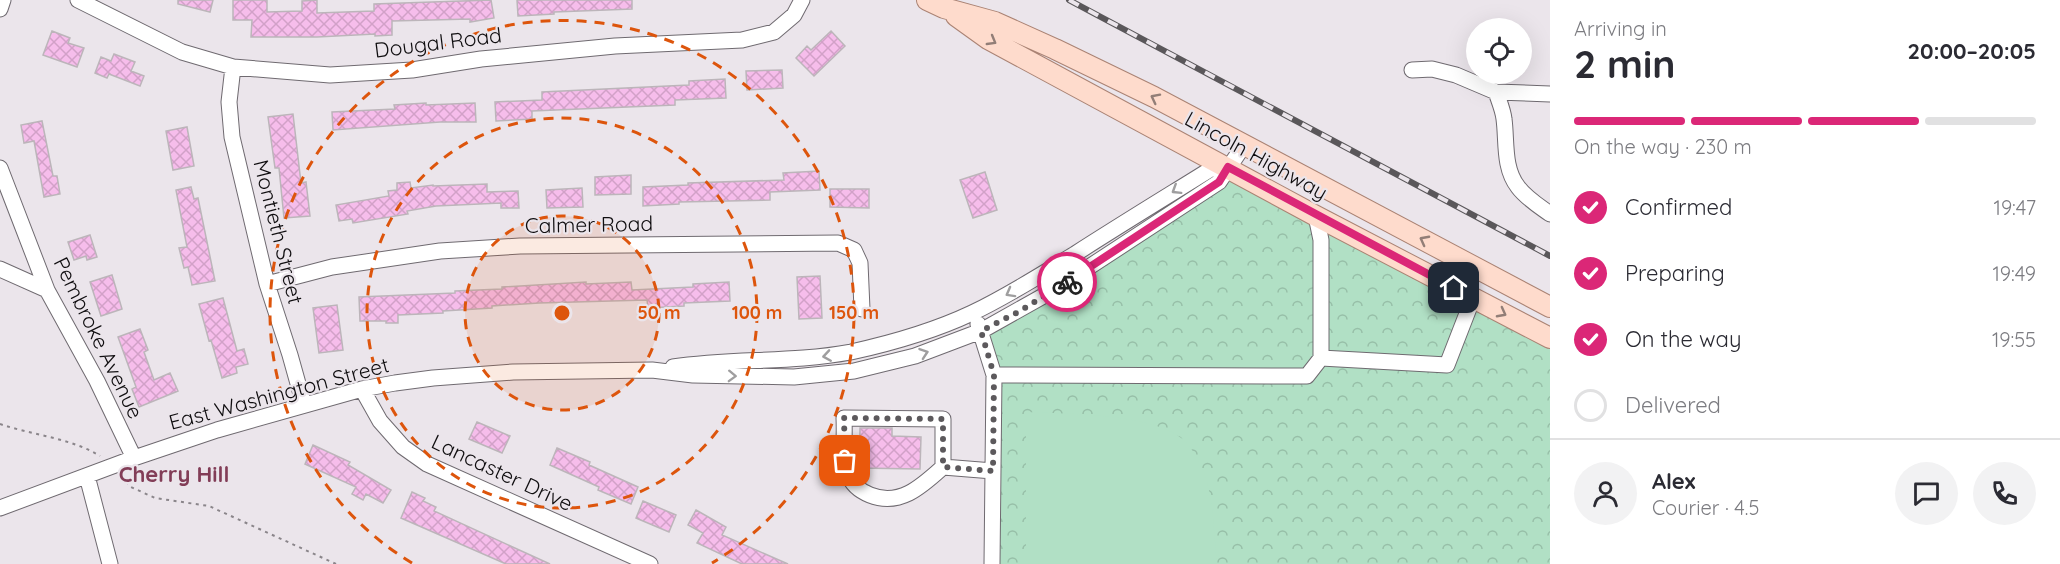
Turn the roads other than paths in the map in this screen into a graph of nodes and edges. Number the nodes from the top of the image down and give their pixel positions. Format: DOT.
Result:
graph roads {
  1 [pos="3,0"];
  2 [pos="78,0"];
  3 [pos="802,0"];
  4 [pos="936,4"];
  5 [pos="0,9"];
  6 [pos="233,67"];
  7 [pos="1412,70"];
  8 [pos="1496,92"];
  9 [pos="1550,94"];
  10 [pos="1244,145"];
  11 [pos="1228,167"];
  12 [pos="0,168"];
  13 [pos="1550,214"];
  14 [pos="1316,216"];
  15 [pos="0,269"];
  16 [pos="267,284"];
  17 [pos="47,290"];
  18 [pos="1473,298"];
  19 [pos="1550,307"];
  20 [pos="862,309"];
  21 [pos="974,312"];
  22 [pos="981,331"];
  23 [pos="1550,339"];
  24 [pos="1321,358"];
  25 [pos="652,370"];
  26 [pos="994,375"];
  27 [pos="362,389"];
  28 [pos="304,405"];
  29 [pos="134,458"];
  30 [pos="943,467"];
  31 [pos="993,471"];
  32 [pos="87,476"];
  33 [pos="0,508"];
  34 [pos="110,564"];
  35 [pos="650,564"];
  36 [pos="992,564"];
  1 -- 5 [label="street"];
  2 -- 6 [label="street, Dougal Road"];
  3 -- 6 [label="street, Dougal Road"];
  10 -- 4 [label="main road, Lincoln Highway, one-way"];
  4 -- 11 [label="main road, Lincoln Highway, one-way"];
  6 -- 16 [label="street, Montieth Street"];
  7 -- 8 [label="street"];
  8 -- 9 [label="street"];
  8 -- 13 [label="street"];
  10 -- 11 [label="street, East Washington Street"];
  19 -- 10 [label="main road, Lincoln Highway, one-way"];
  11 -- 14 [label="main road, Lincoln Highway"];
  11 -- 21 [label="street, East Washington Street, one-way"];
  11 -- 22 [label="street, East Washington Street"];
  12 -- 17 [label="street, Pembroke Avenue"];
  14 -- 18 [label="main road, Lincoln Highway"];
  14 -- 24 [label="street"];
  15 -- 17 [label="street"];
  16 -- 20 [label="street, Calmer Road"];
  16 -- 28 [label="street, Montieth Street"];
  17 -- 29 [label="street, Pembroke Avenue"];
  18 -- 23 [label="main road, Lincoln Highway, one-way"];
  18 -- 24 [label="street"];
  21 -- 22 [label="street"];
  21 -- 25 [label="street, East Washington Street, one-way"];
  25 -- 22 [label="street, East Washington Street, one-way"];
  22 -- 26 [label="street"];
  24 -- 26 [label="street"];
  25 -- 27 [label="street, East Washington Street"];
  26 -- 31 [label="street"];
  27 -- 28 [label="street, East Washington Street"];
  27 -- 35 [label="street, Lancaster Drive"];
  28 -- 29 [label="street, East Washington Street"];
  29 -- 32 [label="street, East Washington Street"];
  30 -- 30 [label="street"];
  30 -- 31 [label="street"];
  31 -- 36 [label="street"];
  32 -- 33 [label="street, East Washington Street"];
  32 -- 34 [label="street"];
}
